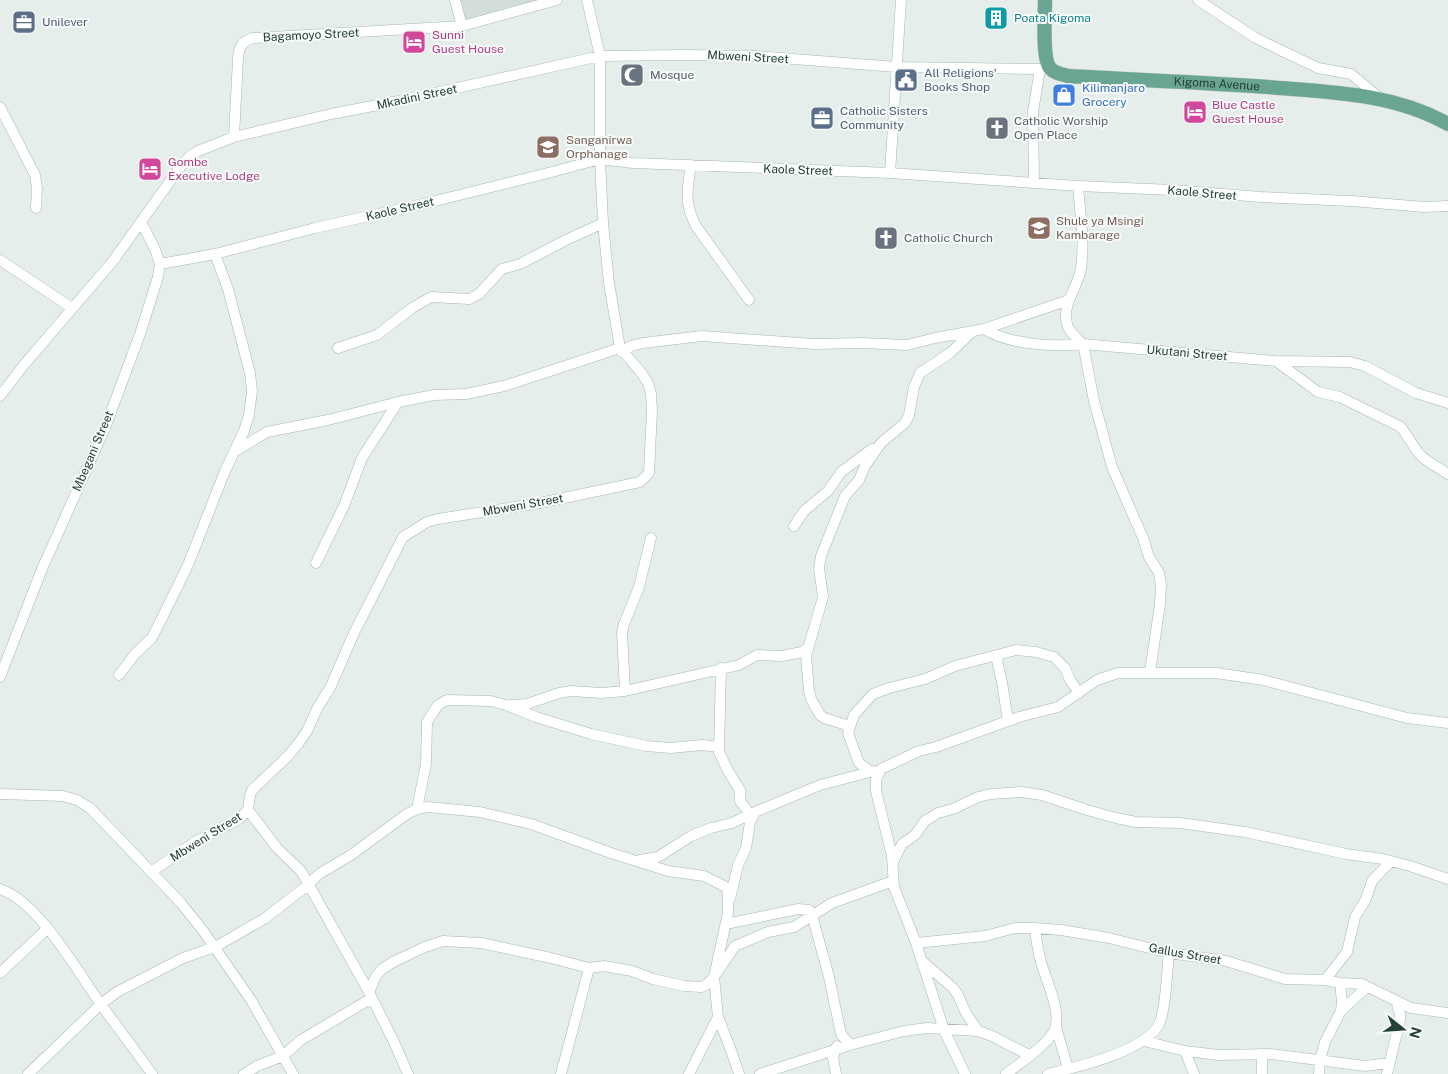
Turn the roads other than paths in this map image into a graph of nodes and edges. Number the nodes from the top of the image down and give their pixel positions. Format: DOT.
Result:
graph roads {
  1 [pos="456,0"];
  2 [pos="557,0"];
  3 [pos="587,0"];
  4 [pos="901,0"];
  5 [pos="1045,0"];
  6 [pos="1198,0"];
  7 [pos="462,26"];
  8 [pos="600,56"];
  9 [pos="896,67"];
  10 [pos="1044,68"];
  11 [pos="1380,98"];
  12 [pos="0,107"];
  13 [pos="1448,124"];
  14 [pos="234,137"];
  15 [pos="600,159"];
  16 [pos="691,165"];
  17 [pos="890,172"];
  18 [pos="1034,184"];
  19 [pos="1078,186"];
  20 [pos="1448,206"];
  21 [pos="36,208"];
  22 [pos="141,222"];
  23 [pos="603,223"];
  24 [pos="215,254"];
  25 [pos="0,260"];
  26 [pos="160,264"];
  27 [pos="749,300"];
  28 [pos="1069,300"];
  29 [pos="72,308"];
  30 [pos="984,330"];
  31 [pos="972,332"];
  32 [pos="1084,344"];
  33 [pos="338,348"];
  34 [pos="621,350"];
  35 [pos="1276,361"];
  36 [pos="0,396"];
  37 [pos="398,402"];
  38 [pos="1448,402"];
  39 [pos="881,442"];
  40 [pos="233,452"];
  41 [pos="1448,474"];
  42 [pos="794,526"];
  43 [pos="650,538"];
  44 [pos="316,563"];
  45 [pos="808,648"];
  46 [pos="996,656"];
  47 [pos="721,668"];
  48 [pos="1150,672"];
  49 [pos="119,675"];
  50 [pos="0,677"];
  51 [pos="625,691"];
  52 [pos="1079,693"];
  53 [pos="506,705"];
  54 [pos="1008,721"];
  55 [pos="1448,724"];
  56 [pos="850,726"];
  57 [pos="719,747"];
  58 [pos="876,770"];
  59 [pos="0,794"];
  60 [pos="417,809"];
  61 [pos="248,810"];
  62 [pos="753,813"];
  63 [pos="638,861"];
  64 [pos="1391,861"];
  65 [pos="893,862"];
  66 [pos="152,872"];
  67 [pos="1448,879"];
  68 [pos="893,881"];
  69 [pos="308,885"];
  70 [pos="0,889"];
  71 [pos="728,905"];
  72 [pos="812,914"];
  73 [pos="726,924"];
  74 [pos="48,928"];
  75 [pos="1034,928"];
  76 [pos="916,943"];
  77 [pos="214,947"];
  78 [pos="1169,954"];
  79 [pos="922,961"];
  80 [pos="589,968"];
  81 [pos="0,973"];
  82 [pos="714,977"];
  83 [pos="1325,980"];
  84 [pos="1340,983"];
  85 [pos="1367,987"];
  86 [pos="371,995"];
  87 [pos="1396,1001"];
  88 [pos="101,1004"];
  89 [pos="1341,1011"];
  90 [pos="1448,1013"];
  91 [pos="718,1017"];
  92 [pos="1056,1027"];
  93 [pos="944,1030"];
  94 [pos="978,1031"];
  95 [pos="841,1034"];
  96 [pos="1144,1040"];
  97 [pos="850,1045"];
  98 [pos="836,1049"];
  99 [pos="1185,1051"];
  100 [pos="1262,1054"];
  101 [pos="1029,1055"];
  102 [pos="283,1056"];
  103 [pos="1320,1060"];
  104 [pos="1389,1063"];
  105 [pos="1068,1069"];
  106 [pos="28,1074"];
  107 [pos="152,1074"];
  108 [pos="244,1074"];
  109 [pos="293,1074"];
  110 [pos="408,1074"];
  111 [pos="561,1074"];
  112 [pos="689,1074"];
  113 [pos="739,1074"];
  114 [pos="760,1074"];
  115 [pos="836,1074"];
  116 [pos="965,1074"];
  117 [pos="1006,1074"];
  118 [pos="1048,1074"];
  119 [pos="1194,1074"];
  120 [pos="1262,1074"];
  121 [pos="1319,1074"];
  122 [pos="1387,1074"];
  1 -- 7 [label="street"];
  2 -- 7 [label="street, Bagamoyo Street"];
  3 -- 8 [label="street"];
  4 -- 9 [label="street"];
  5 -- 10 [label="main road"];
  6 -- 11 [label="street"];
  7 -- 14 [label="street, Bagamoyo Street"];
  8 -- 9 [label="street, Mbweni Street"];
  8 -- 14 [label="street, Mkadini Street"];
  8 -- 15 [label="street"];
  9 -- 10 [label="street, Mbweni Street"];
  9 -- 17 [label="street"];
  10 -- 11 [label="main road, Kigoma Avenue"];
  10 -- 18 [label="street"];
  11 -- 13 [label="main road, Kigoma Avenue"];
  12 -- 21 [label="street"];
  14 -- 22 [label="street"];
  15 -- 16 [label="street, Kaole Street"];
  15 -- 23 [label="street"];
  15 -- 24 [label="street, Kaole Street"];
  16 -- 17 [label="street, Kaole Street"];
  16 -- 27 [label="street"];
  17 -- 18 [label="street, Kaole Street"];
  18 -- 19 [label="street, Kaole Street"];
  19 -- 20 [label="street, Kaole Street"];
  19 -- 28 [label="street"];
  22 -- 26 [label="street"];
  22 -- 29 [label="street"];
  23 -- 33 [label="street"];
  23 -- 34 [label="street"];
  24 -- 26 [label="street, Kaole Street"];
  24 -- 40 [label="street"];
  25 -- 29 [label="street"];
  26 -- 50 [label="street, Mbegani Street"];
  28 -- 30 [label="street"];
  28 -- 32 [label="street"];
  29 -- 36 [label="street"];
  30 -- 31 [label="street"];
  30 -- 32 [label="street, Ukutani Street"];
  31 -- 34 [label="street"];
  31 -- 39 [label="street"];
  32 -- 35 [label="street, Ukutani Street"];
  32 -- 48 [label="street"];
  34 -- 37 [label="street"];
  34 -- 61 [label="street, Mbweni Street"];
  35 -- 38 [label="street, Ukutani Street"];
  35 -- 41 [label="street"];
  37 -- 40 [label="street"];
  37 -- 44 [label="street"];
  39 -- 42 [label="street"];
  39 -- 45 [label="street"];
  40 -- 49 [label="street"];
  43 -- 51 [label="street"];
  45 -- 47 [label="street"];
  45 -- 56 [label="street"];
  46 -- 52 [label="street"];
  46 -- 54 [label="street"];
  46 -- 56 [label="street"];
  47 -- 51 [label="street"];
  47 -- 57 [label="street"];
  48 -- 52 [label="street"];
  48 -- 55 [label="street"];
  51 -- 53 [label="street"];
  52 -- 54 [label="street"];
  53 -- 57 [label="street"];
  53 -- 60 [label="street"];
  54 -- 58 [label="street"];
  56 -- 58 [label="street"];
  57 -- 62 [label="street"];
  58 -- 62 [label="street"];
  58 -- 65 [label="street"];
  59 -- 66 [label="street"];
  60 -- 63 [label="street"];
  60 -- 69 [label="street"];
  61 -- 66 [label="street, Mbweni Street"];
  61 -- 69 [label="street"];
  62 -- 63 [label="street"];
  62 -- 71 [label="street"];
  63 -- 71 [label="street"];
  64 -- 65 [label="street"];
  64 -- 67 [label="street"];
  64 -- 83 [label="street"];
  65 -- 68 [label="street"];
  66 -- 77 [label="street"];
  68 -- 72 [label="street"];
  68 -- 76 [label="street"];
  69 -- 77 [label="street"];
  69 -- 86 [label="street"];
  70 -- 74 [label="street"];
  71 -- 73 [label="street"];
  72 -- 73 [label="street"];
  72 -- 82 [label="street"];
  72 -- 95 [label="street"];
  73 -- 82 [label="street"];
  74 -- 81 [label="street"];
  74 -- 88 [label="street"];
  75 -- 76 [label="street, Gallus Street"];
  75 -- 78 [label="street, Gallus Street"];
  75 -- 92 [label="street"];
  76 -- 79 [label="street"];
  77 -- 88 [label="street"];
  77 -- 102 [label="street"];
  78 -- 83 [label="street, Gallus Street"];
  78 -- 96 [label="street"];
  79 -- 93 [label="street"];
  79 -- 94 [label="street"];
  80 -- 82 [label="street"];
  80 -- 86 [label="street"];
  80 -- 111 [label="street"];
  82 -- 91 [label="street"];
  83 -- 84 [label="street, Gallus Street"];
  84 -- 85 [label="street, Gallus Street"];
  84 -- 89 [label="street"];
  85 -- 87 [label="street, Gallus Street"];
  85 -- 89 [label="street"];
  86 -- 102 [label="street"];
  86 -- 110 [label="street"];
  87 -- 90 [label="street, Gallus Street"];
  87 -- 104 [label="street"];
  88 -- 106 [label="street"];
  88 -- 107 [label="street"];
  89 -- 103 [label="street"];
  91 -- 112 [label="street"];
  91 -- 113 [label="street"];
  92 -- 101 [label="street"];
  92 -- 105 [label="street"];
  93 -- 94 [label="street"];
  93 -- 97 [label="street"];
  93 -- 116 [label="street"];
  94 -- 101 [label="street"];
  95 -- 97 [label="street"];
  95 -- 98 [label="street"];
  96 -- 99 [label="street"];
  96 -- 105 [label="street"];
  97 -- 98 [label="street"];
  98 -- 114 [label="street"];
  98 -- 115 [label="street"];
  99 -- 100 [label="street"];
  99 -- 119 [label="street"];
  100 -- 103 [label="street"];
  100 -- 120 [label="street"];
  101 -- 117 [label="street"];
  102 -- 108 [label="street"];
  102 -- 109 [label="street"];
  103 -- 104 [label="street"];
  103 -- 121 [label="street"];
  104 -- 122 [label="street"];
  105 -- 118 [label="street"];
}
